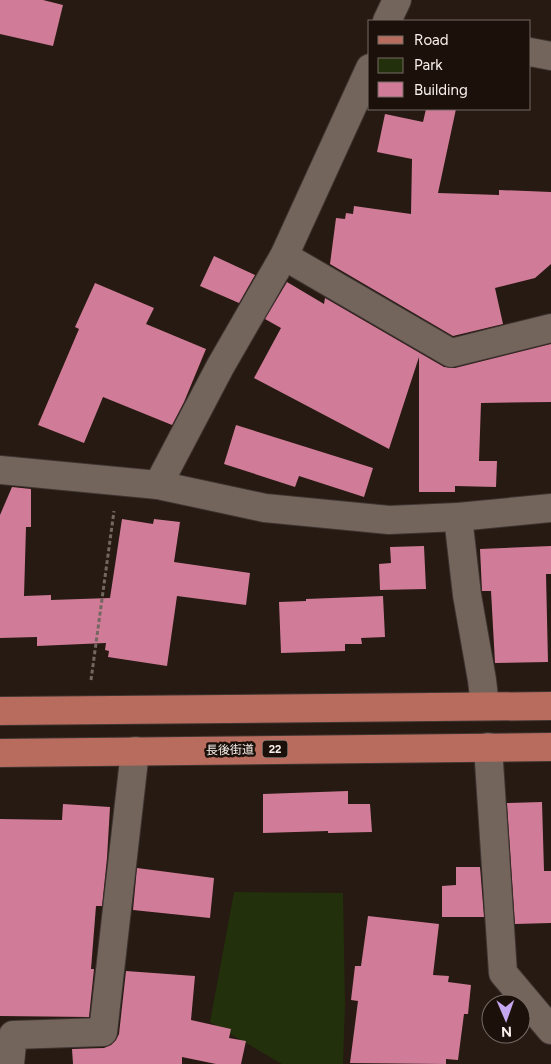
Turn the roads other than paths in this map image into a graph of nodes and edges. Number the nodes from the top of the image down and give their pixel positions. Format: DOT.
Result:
graph roads {
  1 [pos="397,0"];
  2 [pos="387,20"];
  3 [pos="531,52"];
  4 [pos="551,56"];
  5 [pos="368,72"];
  6 [pos="284,256"];
  7 [pos="551,328"];
  8 [pos="0,470"];
  9 [pos="158,485"];
  10 [pos="551,508"];
  11 [pos="458,517"];
  12 [pos="485,706"];
  13 [pos="551,706"];
  14 [pos="0,711"];
  15 [pos="488,747"];
  16 [pos="551,747"];
  17 [pos="135,751"];
  18 [pos="0,753"];
  19 [pos="551,1030"];
  20 [pos="10,1064"];
  1 -- 2 [label="street"];
  3 -- 4 [label="street"];
  5 -- 6 [label="street"];
  6 -- 7 [label="street"];
  6 -- 9 [label="street"];
  8 -- 9 [label="street"];
  9 -- 11 [label="street"];
  10 -- 11 [label="street"];
  11 -- 12 [label="street"];
  12 -- 13 [label="main road"];
  12 -- 14 [label="main road"];
  15 -- 16 [label="main road, 長後街道 / 22"];
  15 -- 17 [label="main road, 長後街道 / 22"];
  15 -- 19 [label="street"];
  17 -- 18 [label="main road, 長後街道 / 22"];
  17 -- 20 [label="street"];
}
